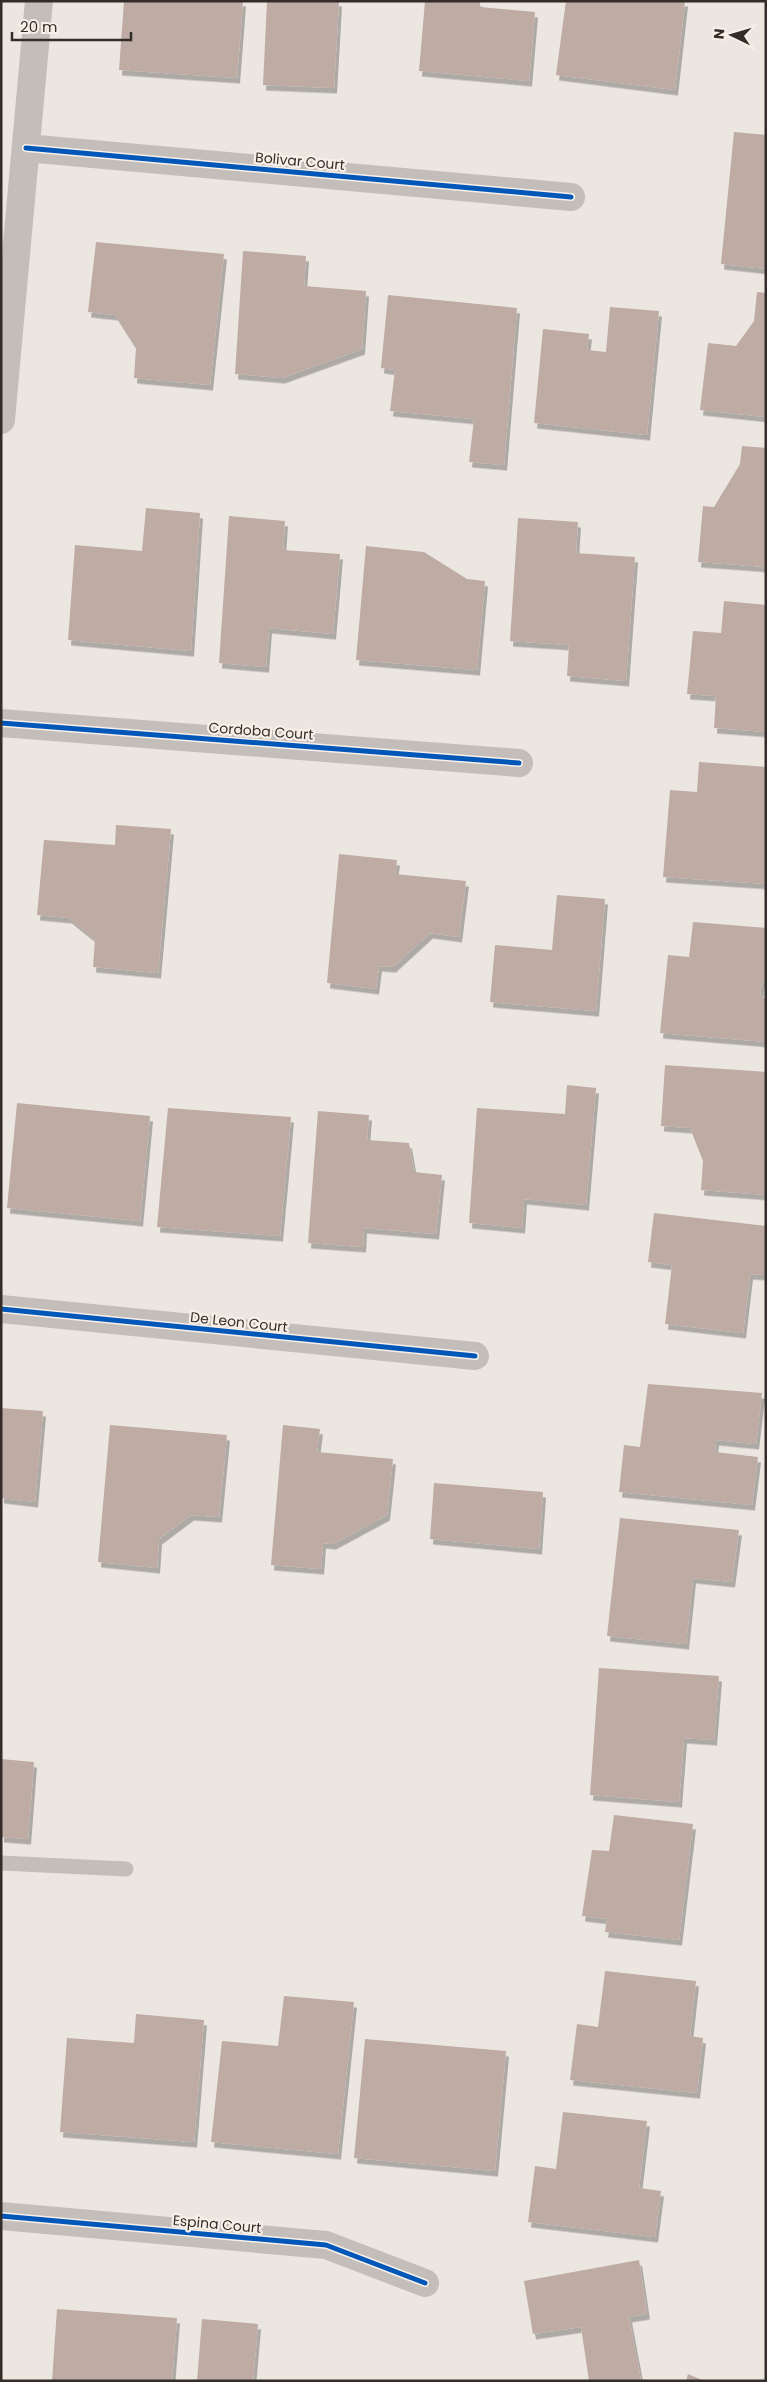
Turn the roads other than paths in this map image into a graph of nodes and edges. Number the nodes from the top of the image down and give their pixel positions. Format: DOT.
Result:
graph roads {
  1 [pos="39,1"];
  2 [pos="26,148"];
  3 [pos="572,197"];
  4 [pos="4,374"];
  5 [pos="1,420"];
  6 [pos="1,723"];
  7 [pos="519,762"];
  8 [pos="1,1309"];
  9 [pos="475,1356"];
  10 [pos="1,1862"];
  11 [pos="126,1869"];
  12 [pos="1,2216"];
  13 [pos="425,2283"];
  1 -- 2 [label="street"];
  2 -- 3 [label="street, Bolivar Court"];
  2 -- 4 [label="street"];
  4 -- 5 [label="street"];
  6 -- 7 [label="street, Cordoba Court"];
  8 -- 9 [label="street, De Leon Court"];
  10 -- 11 [label="lane"];
  12 -- 13 [label="street, Espina Court"];
}
